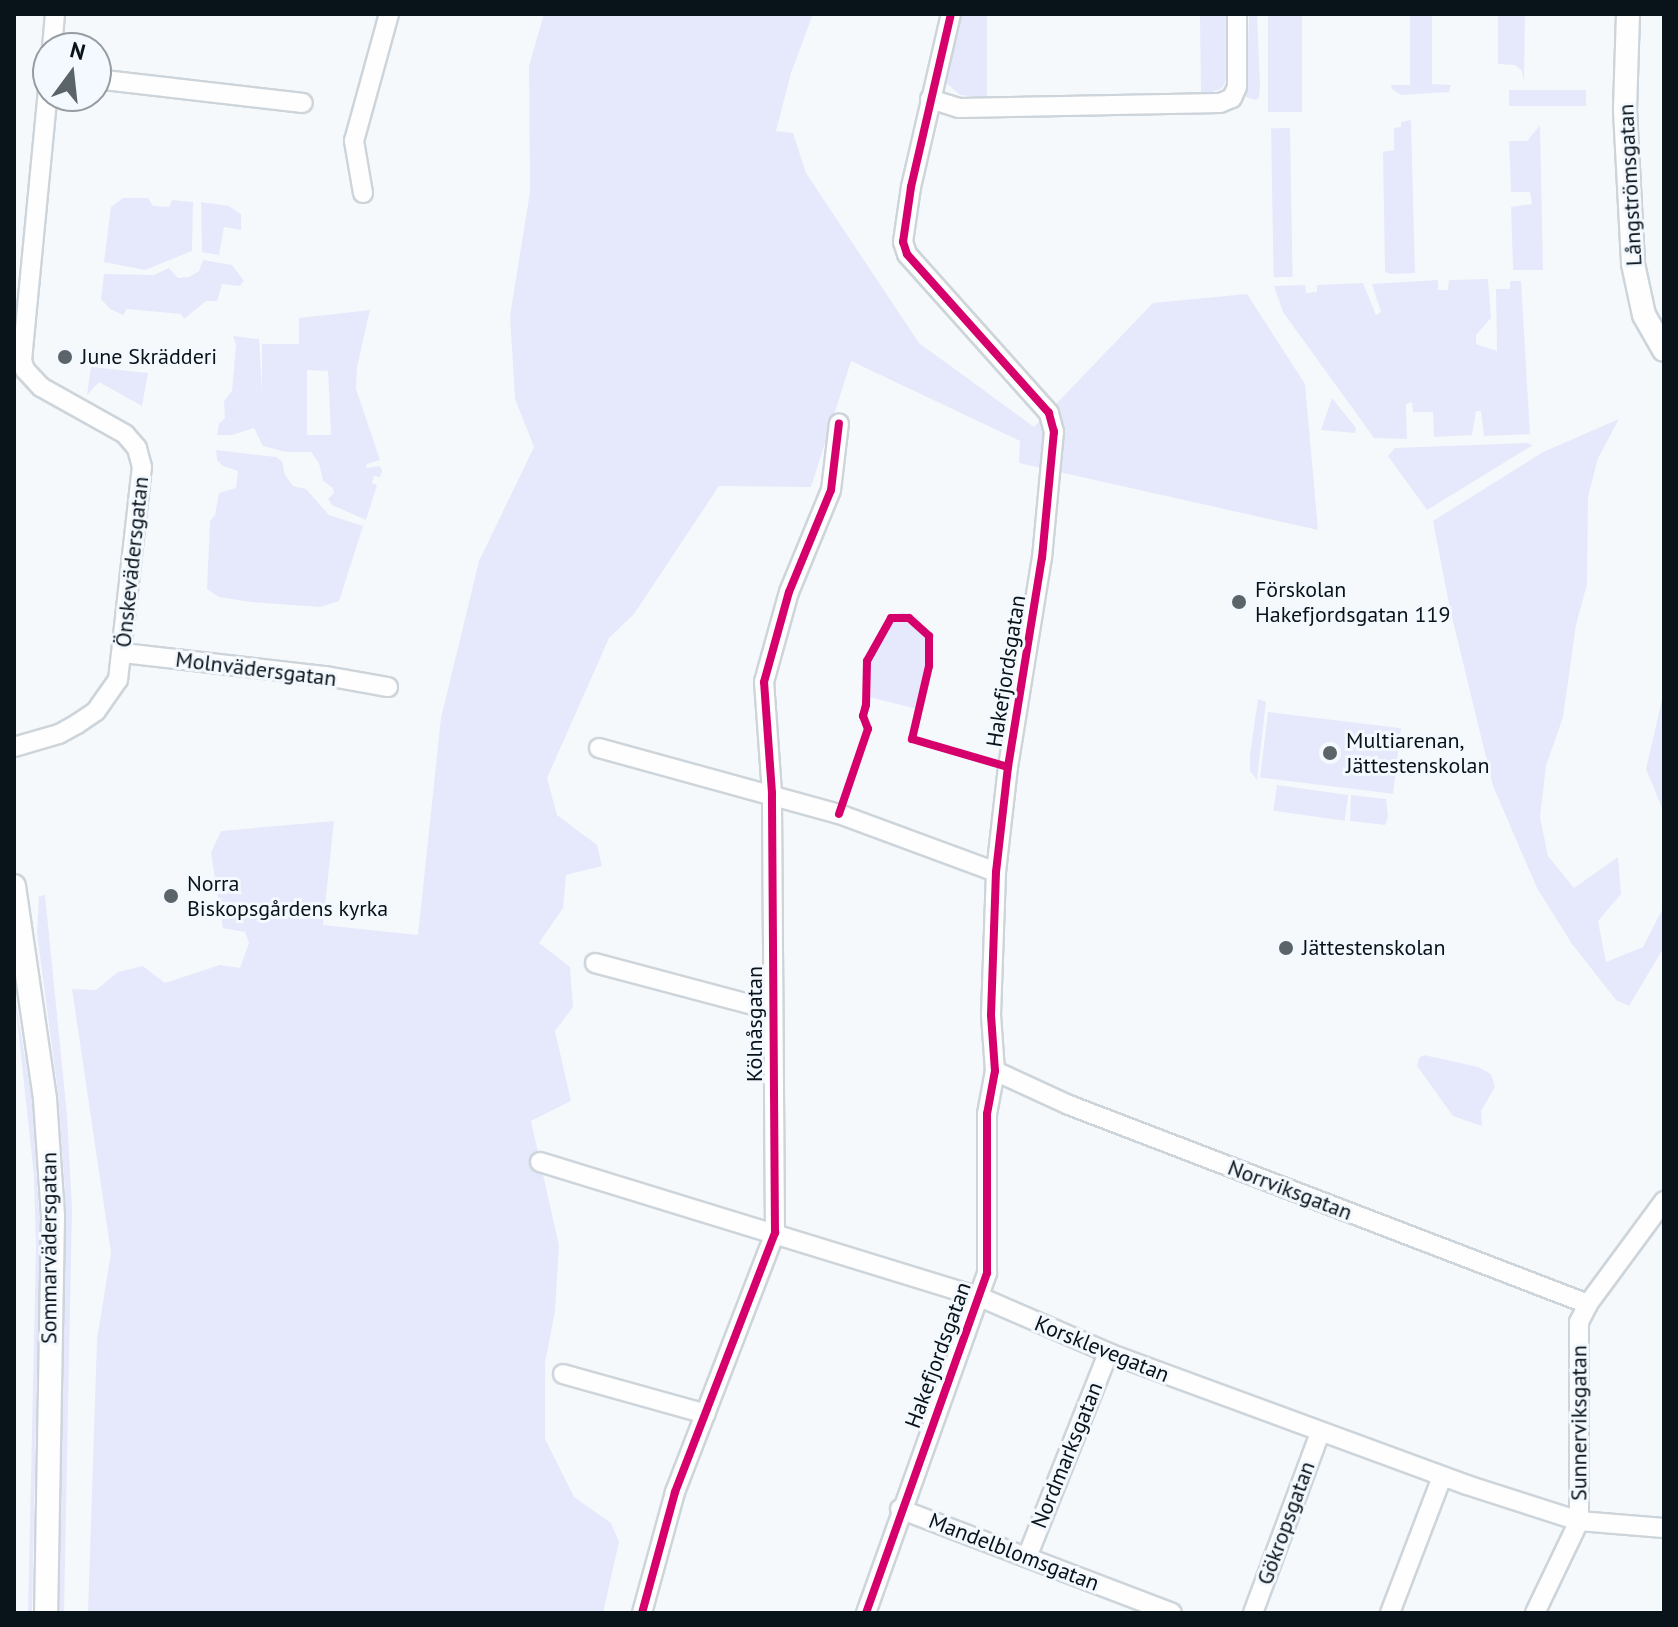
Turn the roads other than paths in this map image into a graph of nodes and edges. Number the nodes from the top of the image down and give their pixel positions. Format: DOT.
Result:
graph roads {
  1 [pos="389,14"];
  2 [pos="951,14"];
  3 [pos="1237,14"];
  4 [pos="1628,14"];
  5 [pos="112,81"];
  6 [pos="930,99"];
  7 [pos="303,103"];
  8 [pos="46,112"];
  9 [pos="363,193"];
  10 [pos="1664,350"];
  11 [pos="839,423"];
  12 [pos="123,653"];
  13 [pos="388,687"];
  14 [pos="14,747"];
  15 [pos="599,748"];
  16 [pos="772,793"];
  17 [pos="996,872"];
  18 [pos="14,886"];
  19 [pos="595,963"];
  20 [pos="772,1010"];
  21 [pos="995,1071"];
  22 [pos="540,1162"];
  23 [pos="1664,1201"];
  24 [pos="775,1233"];
  25 [pos="980,1297"];
  26 [pos="1588,1304"];
  27 [pos="1108,1353"];
  28 [pos="563,1374"];
  29 [pos="706,1414"];
  30 [pos="1320,1433"];
  31 [pos="1442,1477"];
  32 [pos="900,1509"];
  33 [pos="1579,1521"];
  34 [pos="1664,1528"];
  35 [pos="1027,1557"];
  36 [pos="46,1613"];
  37 [pos="642,1613"];
  38 [pos="866,1613"];
  39 [pos="1172,1613"];
  40 [pos="1253,1613"];
  41 [pos="1390,1613"];
  42 [pos="1535,1613"];
  1 -- 9 [label="street"];
  2 -- 6 [label="street, Hakefjordsgatan"];
  3 -- 6 [label="street"];
  4 -- 10 [label="street, Långströmsgatan"];
  5 -- 7 [label="street"];
  6 -- 17 [label="street, Hakefjordsgatan"];
  8 -- 12 [label="street, Önskevädersgatan"];
  11 -- 16 [label="street, Kölnåsgatan"];
  12 -- 13 [label="street, Molnvädersgatan"];
  12 -- 14 [label="street, Önskevädersgatan"];
  15 -- 16 [label="street"];
  16 -- 17 [label="street"];
  16 -- 20 [label="street, Kölnåsgatan"];
  17 -- 21 [label="street, Hakefjordsgatan"];
  18 -- 36 [label="street, Sommarvädersgatan"];
  19 -- 20 [label="street"];
  20 -- 24 [label="street, Kölnåsgatan"];
  21 -- 25 [label="street, Hakefjordsgatan"];
  21 -- 26 [label="street, Norrviksgatan"];
  22 -- 24 [label="street, Korsklevegatan"];
  23 -- 26 [label="street, Sunnerviksgatan"];
  24 -- 25 [label="street, Korsklevegatan"];
  24 -- 29 [label="street, Kölnåsgatan"];
  25 -- 27 [label="street, Korsklevegatan"];
  25 -- 32 [label="street, Hakefjordsgatan"];
  26 -- 33 [label="street, Sunnerviksgatan"];
  27 -- 30 [label="street, Korsklevegatan"];
  27 -- 35 [label="street, Nordmarksgatan"];
  28 -- 29 [label="street"];
  29 -- 37 [label="street, Kölnåsgatan"];
  30 -- 31 [label="street, Korsklevegatan"];
  30 -- 40 [label="street, Gökropsgatan"];
  31 -- 33 [label="street, Korsklevegatan"];
  31 -- 41 [label="street"];
  32 -- 35 [label="street, Mandelblomsgatan"];
  32 -- 38 [label="street, Hakefjordsgatan"];
  33 -- 34 [label="street, Korsklevegatan"];
  33 -- 42 [label="street, Sunnerviksgatan"];
  35 -- 39 [label="street, Mandelblomsgatan"];
}
